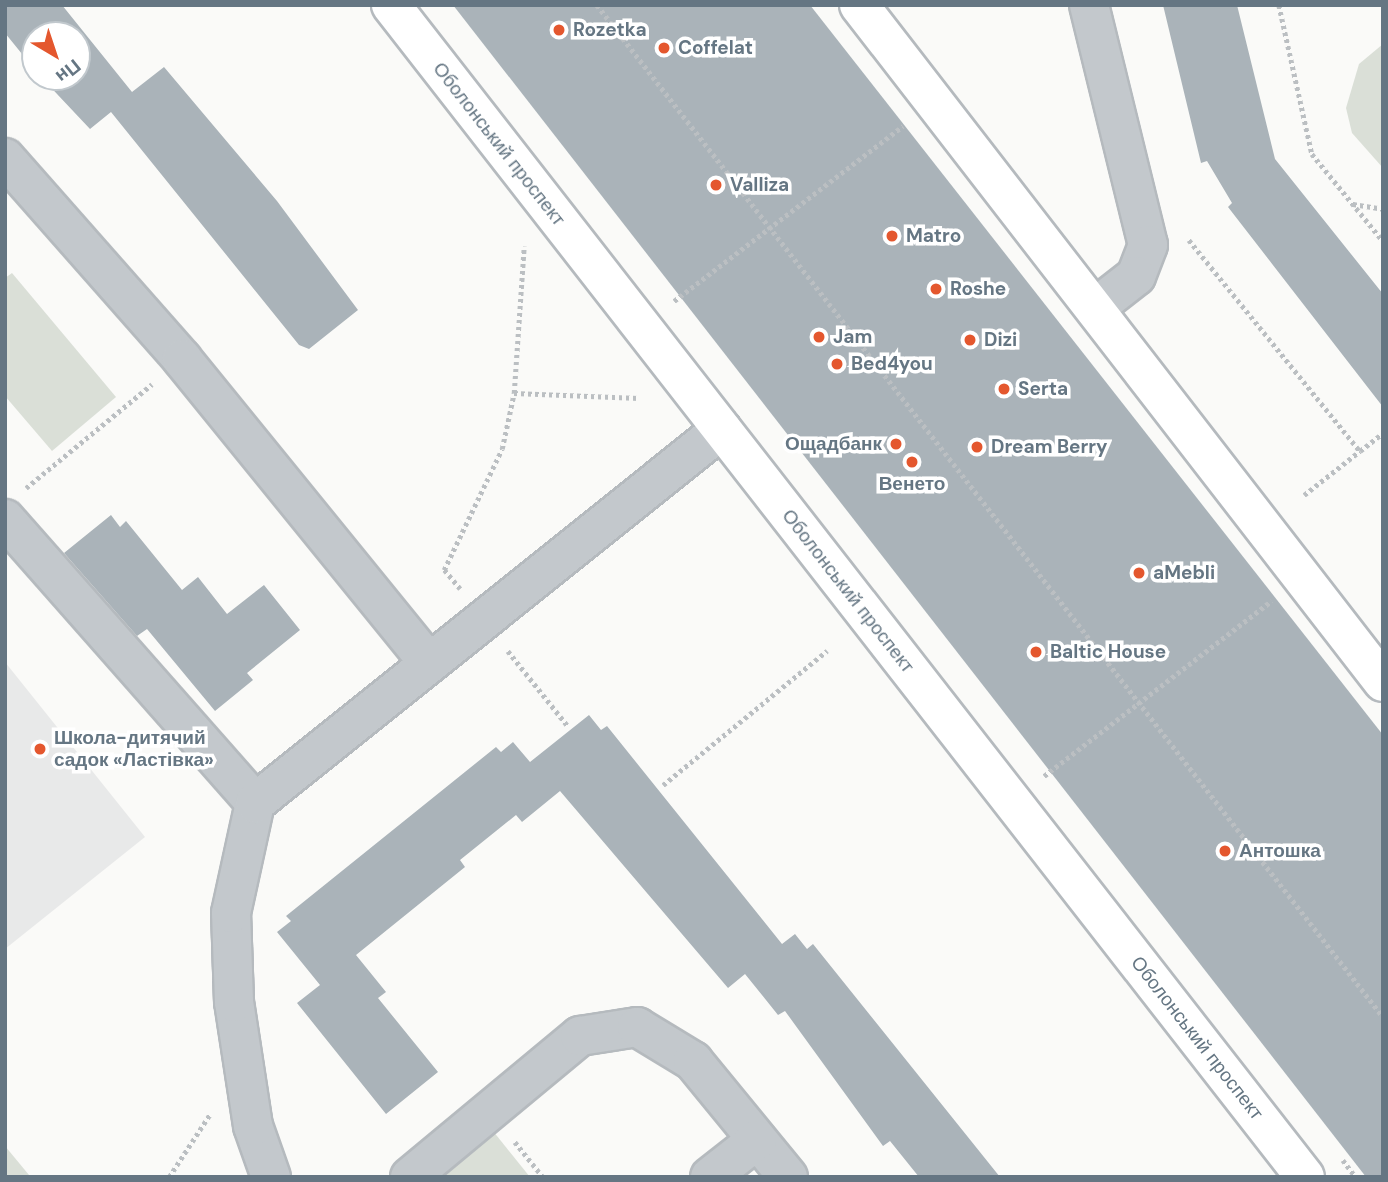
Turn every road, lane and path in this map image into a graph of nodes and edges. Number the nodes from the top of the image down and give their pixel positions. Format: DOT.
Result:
graph roads {
  1 [pos="391,5"];
  2 [pos="597,5"];
  3 [pos="859,5"];
  4 [pos="1089,5"];
  5 [pos="1279,5"];
  6 [pos="904,125"];
  7 [pos="5,158"];
  8 [pos="1353,204"];
  9 [pos="1383,209"];
  10 [pos="769,227"];
  11 [pos="1185,235"];
  12 [pos="1383,241"];
  13 [pos="524,246"];
  14 [pos="674,301"];
  15 [pos="1094,308"];
  16 [pos="182,359"];
  17 [pos="514,393"];
  18 [pos="639,398"];
  19 [pos="722,429"];
  20 [pos="1383,433"];
  21 [pos="1360,451"];
  22 [pos="1304,495"];
  23 [pos="10,507"];
  24 [pos="1275,598"];
  25 [pos="484,620"];
  26 [pos="827,651"];
  27 [pos="429,663"];
  28 [pos="1383,682"];
  29 [pos="1138,704"];
  30 [pos="567,725"];
  31 [pos="1044,776"];
  32 [pos="663,785"];
  33 [pos="255,803"];
  34 [pos="1383,1017"];
  35 [pos="243,1068"];
  36 [pos="757,1140"];
  37 [pos="170,1177"];
  38 [pos="271,1177"];
  39 [pos="410,1177"];
  40 [pos="710,1177"];
  41 [pos="788,1177"];
  42 [pos="1305,1177"];
  1 -- 19 [label="main road, Оболонський проспект"];
  2 -- 10 [label="path"];
  3 -- 15 [label="main road"];
  4 -- 15 [label="lane"];
  5 -- 8 [label="path"];
  6 -- 10 [label="path"];
  7 -- 16 [label="lane"];
  8 -- 9 [label="path"];
  8 -- 12 [label="path"];
  10 -- 14 [label="path"];
  10 -- 29 [label="path"];
  11 -- 21 [label="path"];
  13 -- 17 [label="path"];
  15 -- 28 [label="main road"];
  16 -- 23 [label="path"];
  16 -- 27 [label="lane"];
  17 -- 18 [label="path"];
  17 -- 25 [label="path"];
  19 -- 25 [label="lane"];
  19 -- 42 [label="main road, Оболонський проспект"];
  20 -- 21 [label="path"];
  21 -- 22 [label="path"];
  23 -- 33 [label="lane"];
  24 -- 29 [label="path"];
  25 -- 27 [label="lane"];
  25 -- 30 [label="path"];
  26 -- 32 [label="path"];
  27 -- 33 [label="lane"];
  29 -- 31 [label="path"];
  29 -- 34 [label="path"];
  33 -- 35 [label="lane"];
  35 -- 37 [label="path"];
  35 -- 38 [label="lane"];
  36 -- 39 [label="lane"];
  36 -- 40 [label="lane"];
  36 -- 41 [label="lane"];
}
